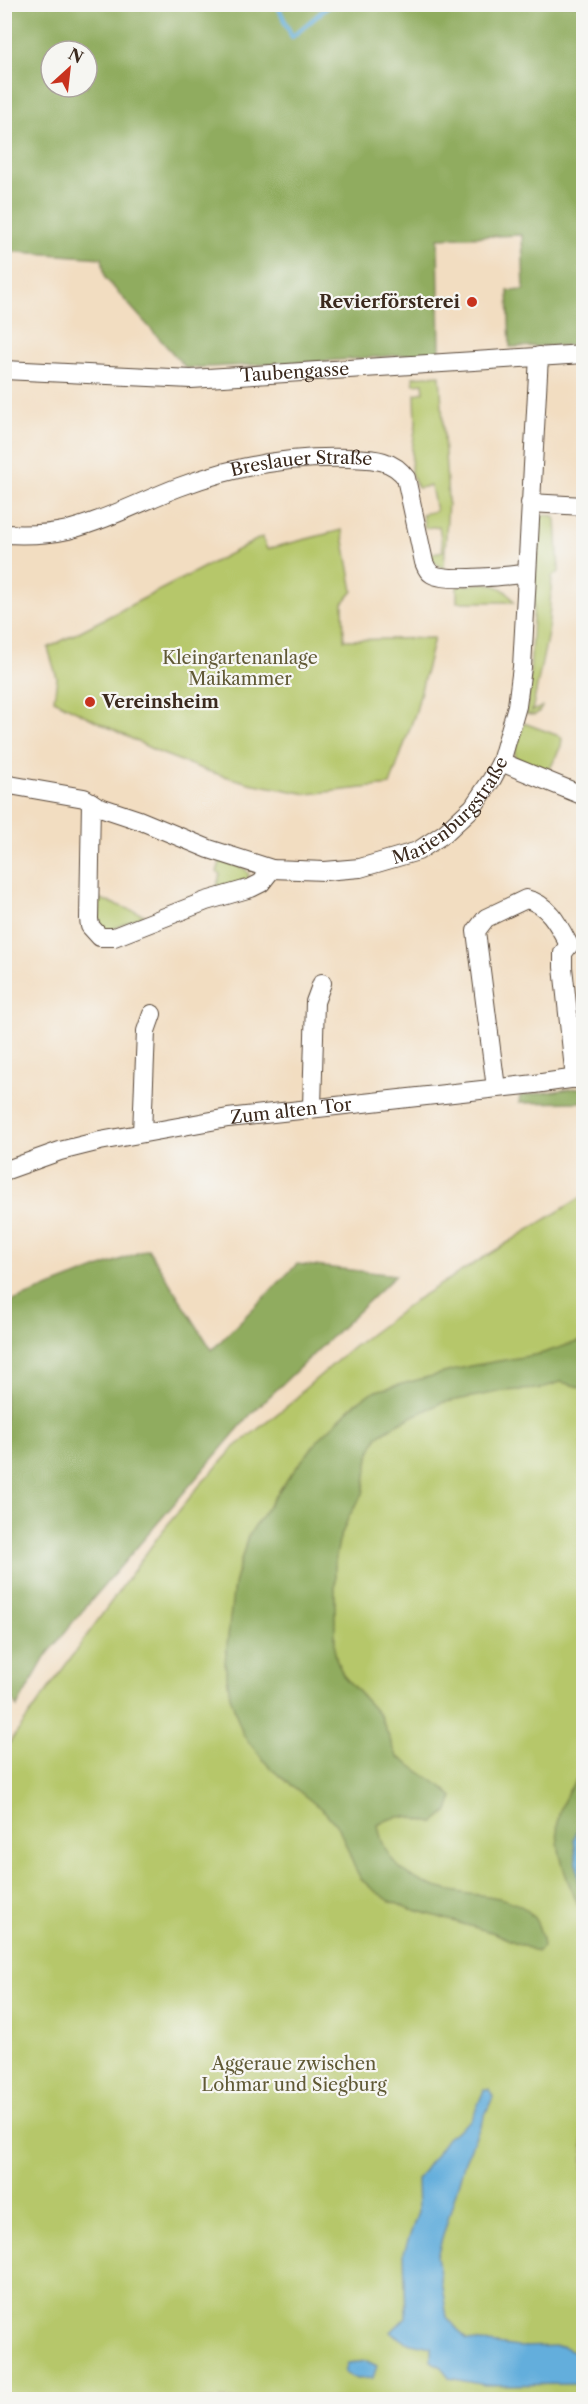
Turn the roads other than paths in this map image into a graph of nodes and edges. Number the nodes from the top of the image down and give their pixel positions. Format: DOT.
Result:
graph roads {
  1 [pos="584,354"];
  2 [pos="539,356"];
  3 [pos="4,370"];
  4 [pos="530,503"];
  5 [pos="584,506"];
  6 [pos="4,534"];
  7 [pos="527,574"];
  8 [pos="501,762"];
  9 [pos="4,784"];
  10 [pos="584,796"];
  11 [pos="91,802"];
  12 [pos="272,869"];
  13 [pos="576,943"];
  14 [pos="322,983"];
  15 [pos="152,1014"];
  16 [pos="579,1078"];
  17 [pos="496,1088"];
  18 [pos="312,1107"];
  19 [pos="142,1133"];
  20 [pos="4,1171"];
  1 -- 2 [label="street, Taubengasse"];
  2 -- 3 [label="street, Taubengasse"];
  2 -- 4 [label="street, Marienburgstraße"];
  4 -- 5 [label="street"];
  4 -- 7 [label="street, Marienburgstraße"];
  6 -- 7 [label="street, Breslauer Straße"];
  7 -- 8 [label="street, Marienburgstraße"];
  8 -- 10 [label="street"];
  8 -- 12 [label="street, Marienburgstraße"];
  9 -- 11 [label="street, Marienburgstraße"];
  11 -- 12 [label="street, Marienburgstraße"];
  11 -- 12 [label="street"];
  13 -- 16 [label="street"];
  13 -- 17 [label="street"];
  14 -- 18 [label="street"];
  15 -- 19 [label="street"];
  16 -- 17 [label="street, Zum alten Tor"];
  17 -- 18 [label="street, Zum alten Tor"];
  18 -- 19 [label="street, Zum alten Tor"];
  19 -- 20 [label="street, Zum alten Tor"];
}
